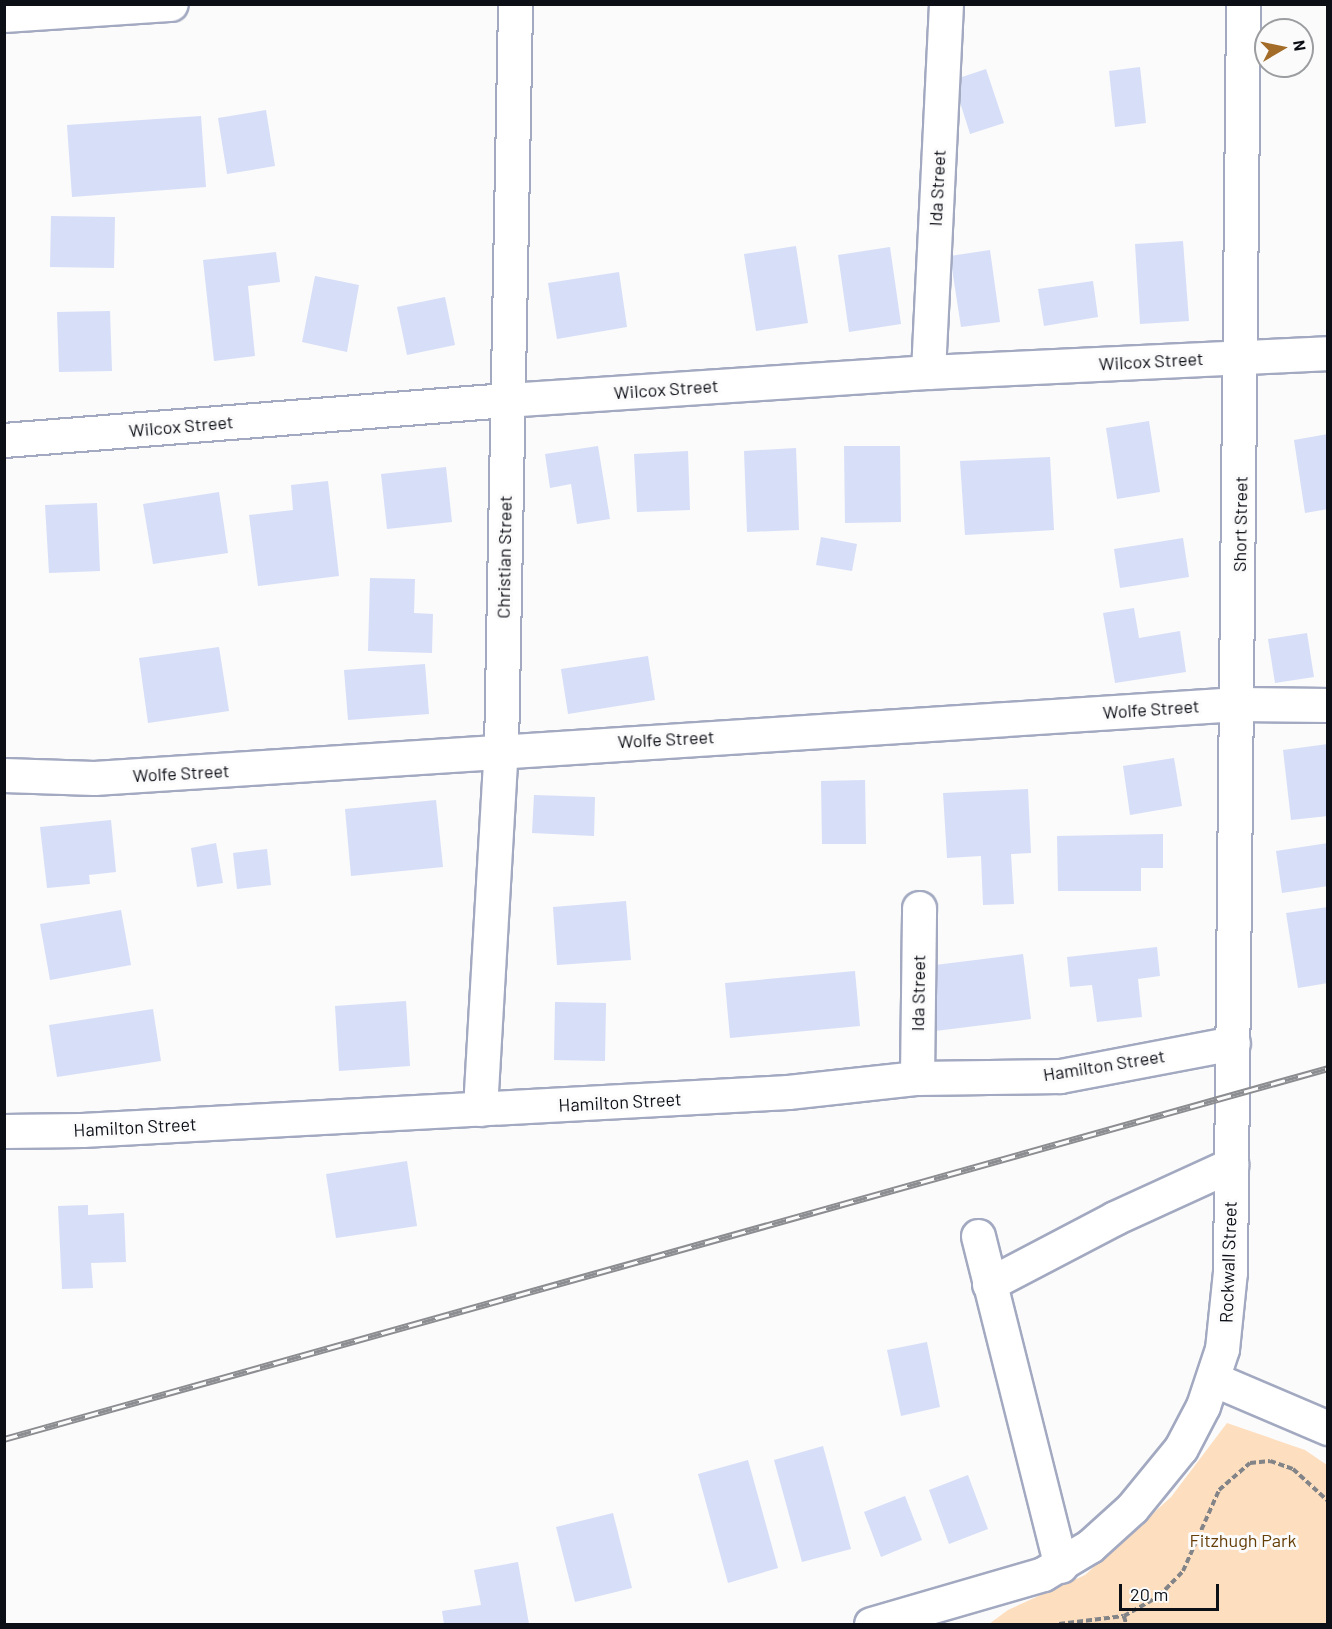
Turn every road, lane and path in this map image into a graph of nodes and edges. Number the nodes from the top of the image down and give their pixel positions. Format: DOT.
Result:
graph roads {
  1 [pos="171,4"];
  2 [pos="515,4"];
  3 [pos="946,4"];
  4 [pos="1243,4"];
  5 [pos="4,15"];
  6 [pos="1328,353"];
  7 [pos="1242,356"];
  8 [pos="927,372"];
  9 [pos="506,400"];
  10 [pos="4,440"];
  11 [pos="1238,704"];
  12 [pos="1328,705"];
  13 [pos="501,749"];
  14 [pos="4,775"];
  15 [pos="919,908"];
  16 [pos="1233,1043"];
  17 [pos="917,1078"];
  18 [pos="480,1109"];
  19 [pos="4,1131"];
  20 [pos="1231,1165"];
  21 [pos="978,1236"];
  22 [pos="989,1284"];
  23 [pos="1214,1379"];
  24 [pos="1328,1428"];
  25 [pos="1328,1501"];
  26 [pos="1061,1566"];
  27 [pos="964,1612"];
  28 [pos="1124,1616"];
  29 [pos="872,1624"];
  30 [pos="1059,1624"];
  31 [pos="1126,1624"];
  1 -- 5 [label="street"];
  2 -- 9 [label="street, Christian Street"];
  3 -- 8 [label="street, Ida Street"];
  4 -- 7 [label="street, Short Street"];
  6 -- 7 [label="street, Wilcox Street"];
  7 -- 8 [label="street, Wilcox Street"];
  7 -- 11 [label="street, Short Street"];
  8 -- 9 [label="street, Wilcox Street"];
  9 -- 10 [label="street, Wilcox Street"];
  9 -- 13 [label="street, Christian Street"];
  11 -- 12 [label="street, Wolfe Street"];
  11 -- 13 [label="street, Wolfe Street"];
  11 -- 16 [label="street, Short Street"];
  13 -- 14 [label="street, Wolfe Street"];
  13 -- 18 [label="street, Christian Street"];
  15 -- 17 [label="street, Ida Street"];
  16 -- 17 [label="street, Hamilton Street"];
  16 -- 20 [label="street, Rockwall Street"];
  17 -- 18 [label="street, Hamilton Street"];
  18 -- 19 [label="street, Hamilton Street"];
  20 -- 22 [label="street"];
  20 -- 23 [label="street, Rockwall Street"];
  21 -- 22 [label="street"];
  22 -- 26 [label="street"];
  23 -- 24 [label="street"];
  23 -- 26 [label="street, Rockwall Street"];
  25 -- 28 [label="path"];
  26 -- 27 [label="street, Rockwall Street"];
  27 -- 29 [label="street, Rockwall Street"];
  28 -- 30 [label="path"];
  28 -- 31 [label="path"];
}
